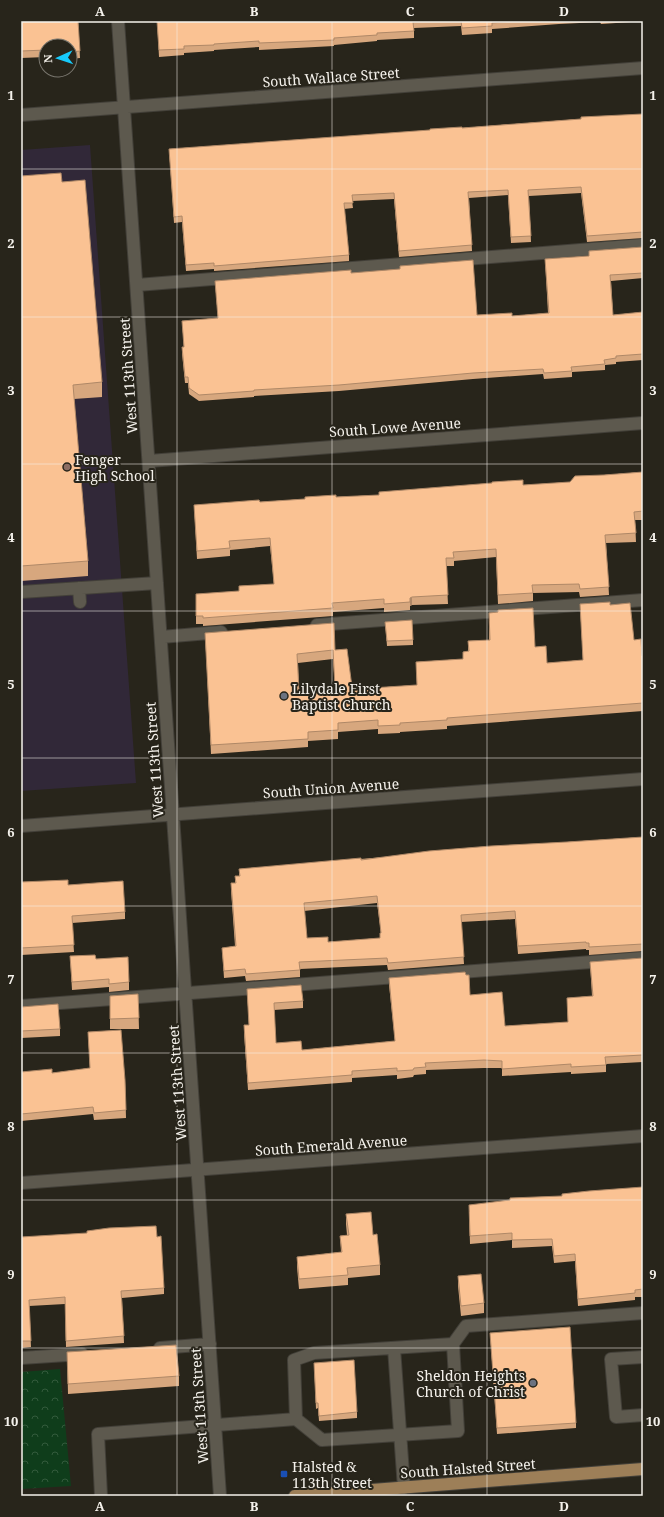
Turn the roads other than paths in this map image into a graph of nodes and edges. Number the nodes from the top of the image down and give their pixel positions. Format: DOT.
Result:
graph roads {
  1 [pos="118,21"];
  2 [pos="643,68"];
  3 [pos="124,107"];
  4 [pos="21,115"];
  5 [pos="643,245"];
  6 [pos="137,285"];
  7 [pos="643,423"];
  8 [pos="149,461"];
  9 [pos="157,583"];
  10 [pos="79,588"];
  11 [pos="21,592"];
  12 [pos="643,600"];
  13 [pos="80,602"];
  14 [pos="302,626"];
  15 [pos="231,632"];
  16 [pos="161,637"];
  17 [pos="643,779"];
  18 [pos="173,814"];
  19 [pos="21,826"];
  20 [pos="643,958"];
  21 [pos="185,993"];
  22 [pos="21,1006"];
  23 [pos="643,1136"];
  24 [pos="198,1170"];
  25 [pos="21,1183"];
  26 [pos="643,1313"];
  27 [pos="210,1344"];
  28 [pos="453,1344"];
  29 [pos="394,1348"];
  30 [pos="146,1349"];
  31 [pos="92,1353"];
  32 [pos="643,1357"];
  33 [pos="21,1358"];
  34 [pos="643,1415"];
  35 [pos="296,1419"];
  36 [pos="215,1425"];
  37 [pos="400,1435"];
  38 [pos="643,1469"];
  39 [pos="404,1488"];
  40 [pos="101,1496"];
  41 [pos="220,1496"];
  42 [pos="295,1496"];
  1 -- 3 [label="street, West 113th Street"];
  2 -- 3 [label="street, South Wallace Street"];
  3 -- 4 [label="street, South Wallace Street"];
  3 -- 6 [label="street, West 113th Street"];
  5 -- 6 [label="street"];
  6 -- 8 [label="street, West 113th Street"];
  7 -- 8 [label="street, South Lowe Avenue"];
  8 -- 9 [label="street, West 113th Street"];
  9 -- 10 [label="street"];
  9 -- 16 [label="street, West 113th Street"];
  10 -- 11 [label="street"];
  10 -- 13 [label="street"];
  12 -- 14 [label="street"];
  15 -- 16 [label="street"];
  16 -- 18 [label="street, West 113th Street"];
  17 -- 18 [label="street, South Union Avenue"];
  18 -- 19 [label="street, South Union Avenue"];
  18 -- 21 [label="street, West 113th Street"];
  20 -- 21 [label="street"];
  21 -- 22 [label="street"];
  21 -- 24 [label="street, West 113th Street"];
  23 -- 24 [label="street, South Emerald Avenue"];
  24 -- 25 [label="street, South Emerald Avenue"];
  24 -- 27 [label="street, West 113th Street"];
  26 -- 28 [label="street"];
  27 -- 30 [label="street"];
  27 -- 36 [label="street, West 113th Street"];
  28 -- 29 [label="street"];
  28 -- 37 [label="street"];
  29 -- 35 [label="street"];
  29 -- 37 [label="street"];
  31 -- 33 [label="street"];
  32 -- 34 [label="street"];
  35 -- 36 [label="street"];
  35 -- 37 [label="street"];
  36 -- 40 [label="street"];
  36 -- 41 [label="street, West 113th Street"];
  37 -- 39 [label="street"];
  38 -- 39 [label="main road, South Halsted Street"];
  39 -- 42 [label="main road, South Halsted Street"];
}
